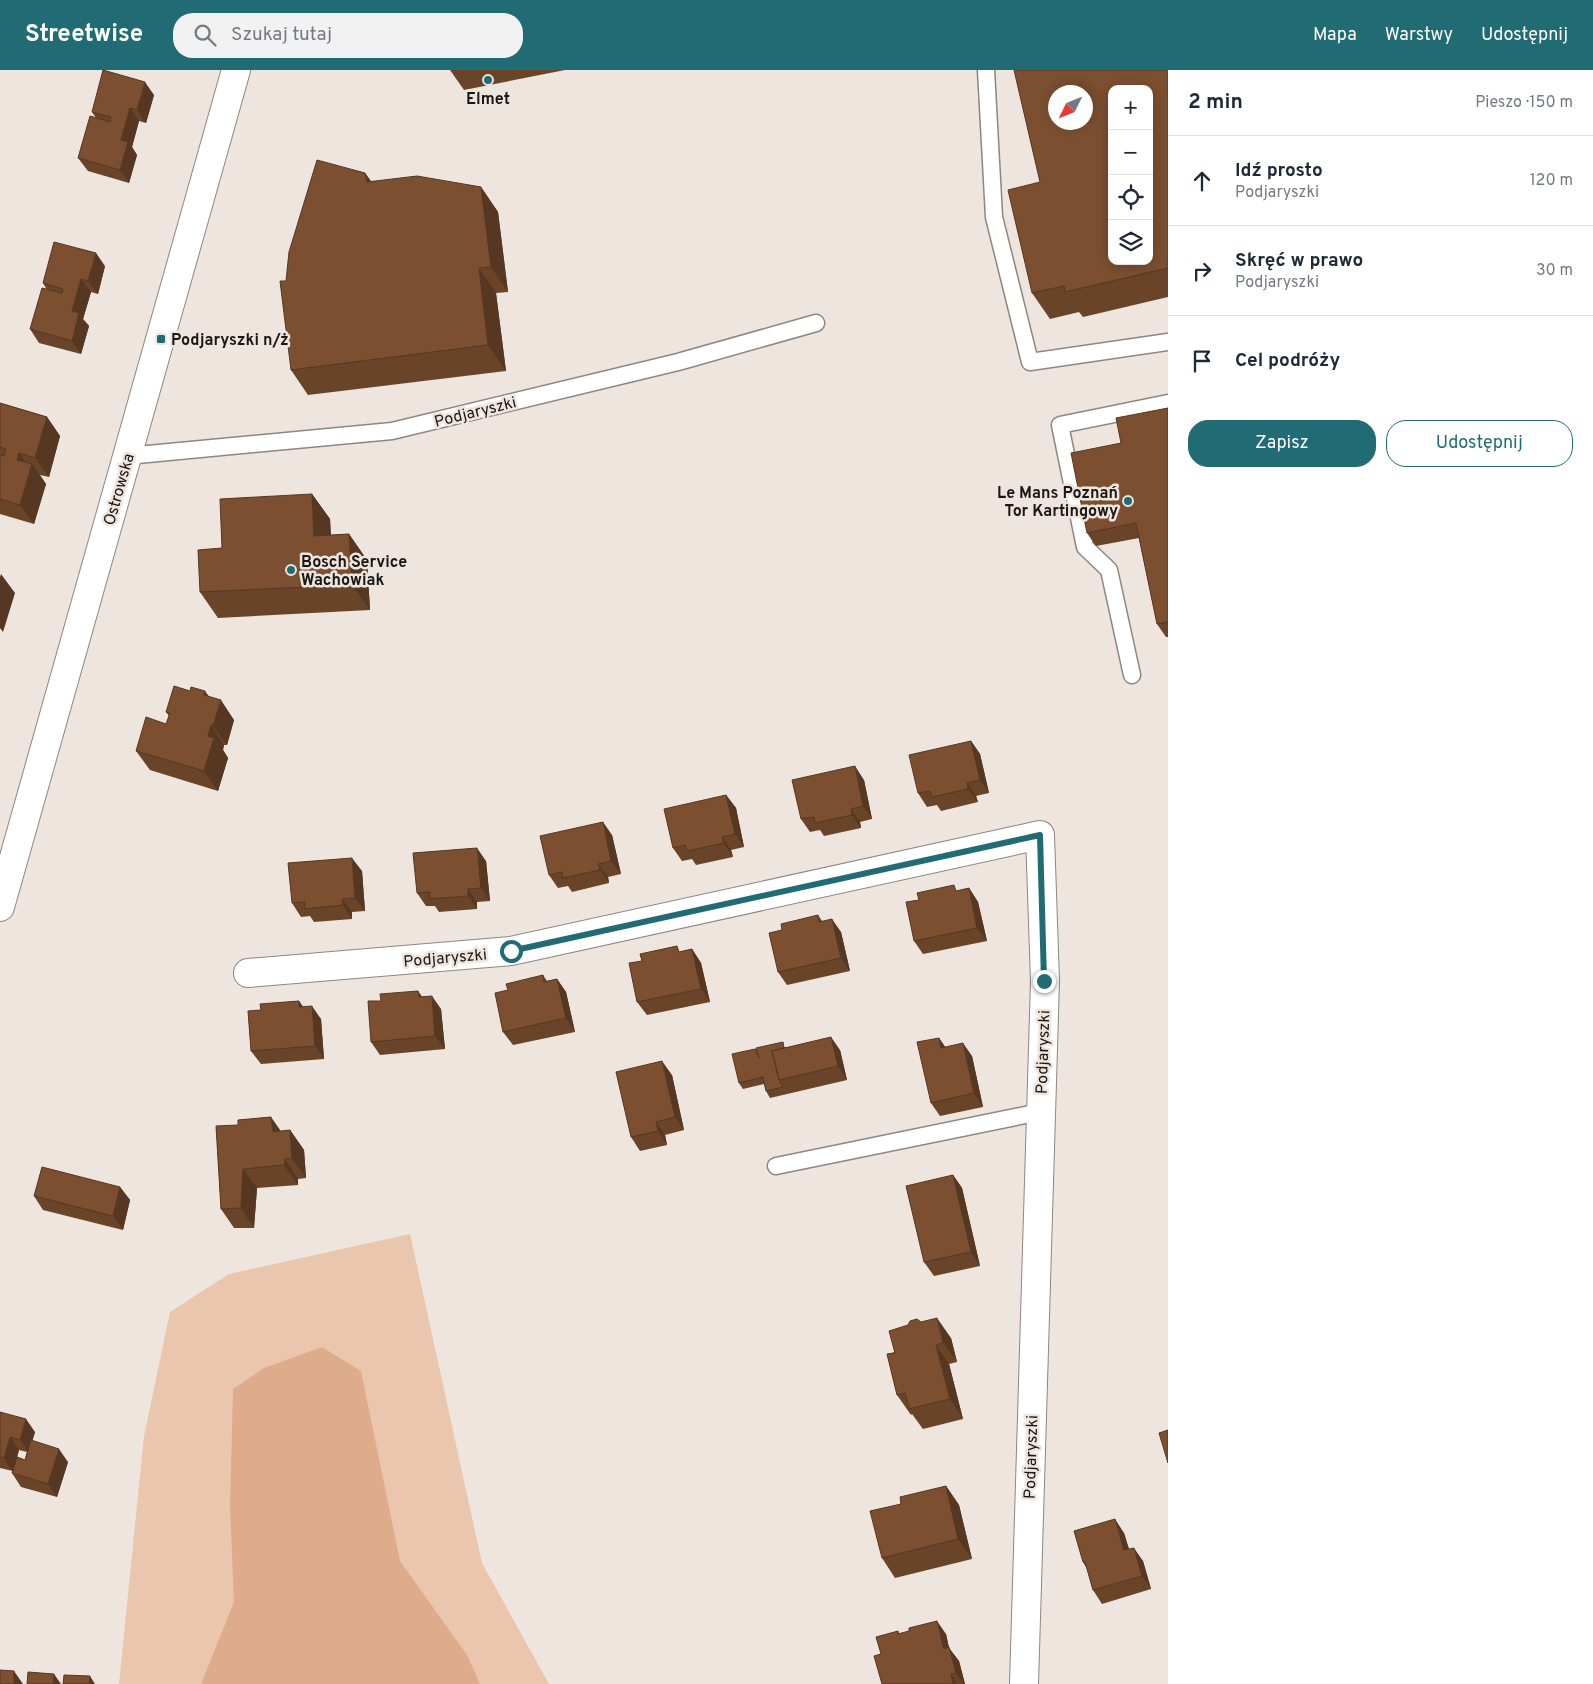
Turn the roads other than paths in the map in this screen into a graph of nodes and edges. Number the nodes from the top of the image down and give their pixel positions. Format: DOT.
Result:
graph roads {
  1 [pos="236,70"];
  2 [pos="986,70"];
  3 [pos="816,323"];
  4 [pos="1168,342"];
  5 [pos="1168,403"];
  6 [pos="127,456"];
  7 [pos="1132,675"];
  8 [pos="0,907"];
  9 [pos="248,973"];
  10 [pos="1040,1112"];
  11 [pos="776,1166"];
  12 [pos="1024,1684"];
  1 -- 6 [label="street, Ostrowska"];
  2 -- 4 [label="lane"];
  3 -- 6 [label="lane, Podjaryszki"];
  5 -- 7 [label="lane"];
  6 -- 8 [label="street, Ostrowska"];
  9 -- 10 [label="street, Podjaryszki"];
  10 -- 11 [label="lane"];
  10 -- 12 [label="street, Podjaryszki"];
}
